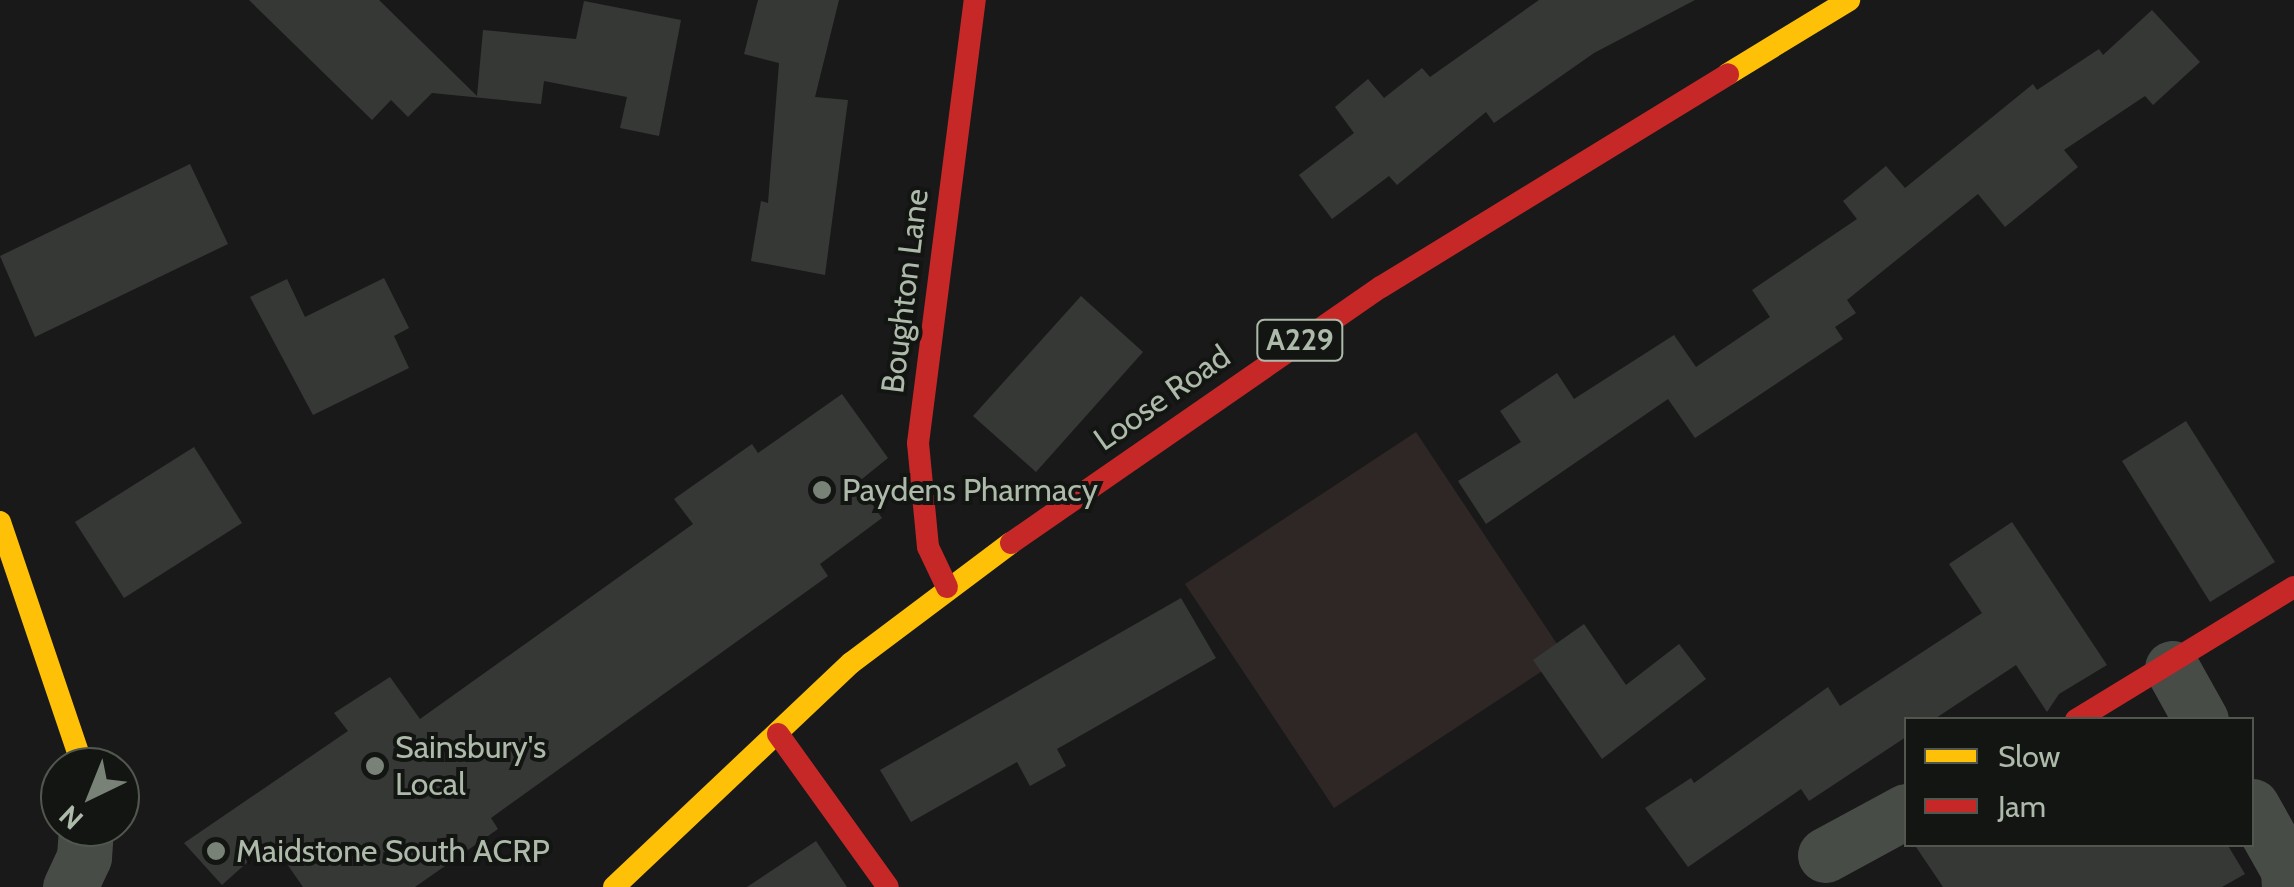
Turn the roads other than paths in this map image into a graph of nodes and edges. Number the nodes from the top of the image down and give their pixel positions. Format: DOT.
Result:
graph roads {
  1 [pos="976,0"];
  2 [pos="1849,0"];
  3 [pos="0,522"];
  4 [pos="948,587"];
  5 [pos="2294,587"];
  6 [pos="2172,668"];
  7 [pos="2082,717"];
  8 [pos="2199,717"];
  9 [pos="778,734"];
  10 [pos="76,747"];
  11 [pos="2254,810"];
  12 [pos="1904,812"];
  13 [pos="85,847"];
  14 [pos="1825,854"];
  15 [pos="70,887"];
  16 [pos="614,887"];
  17 [pos="888,887"];
  18 [pos="2289,887"];
  1 -- 4 [label="main road, Boughton Lane"];
  2 -- 4 [label="main road, Loose Road / A229"];
  3 -- 10 [label="main road"];
  4 -- 9 [label="main road, Loose Road / A229"];
  5 -- 6 [label="main road"];
  6 -- 7 [label="main road"];
  6 -- 8 [label="street"];
  9 -- 16 [label="main road, Loose Road / A229"];
  9 -- 17 [label="main road"];
  11 -- 18 [label="street"];
  12 -- 14 [label="street"];
  13 -- 15 [label="street"];
}
